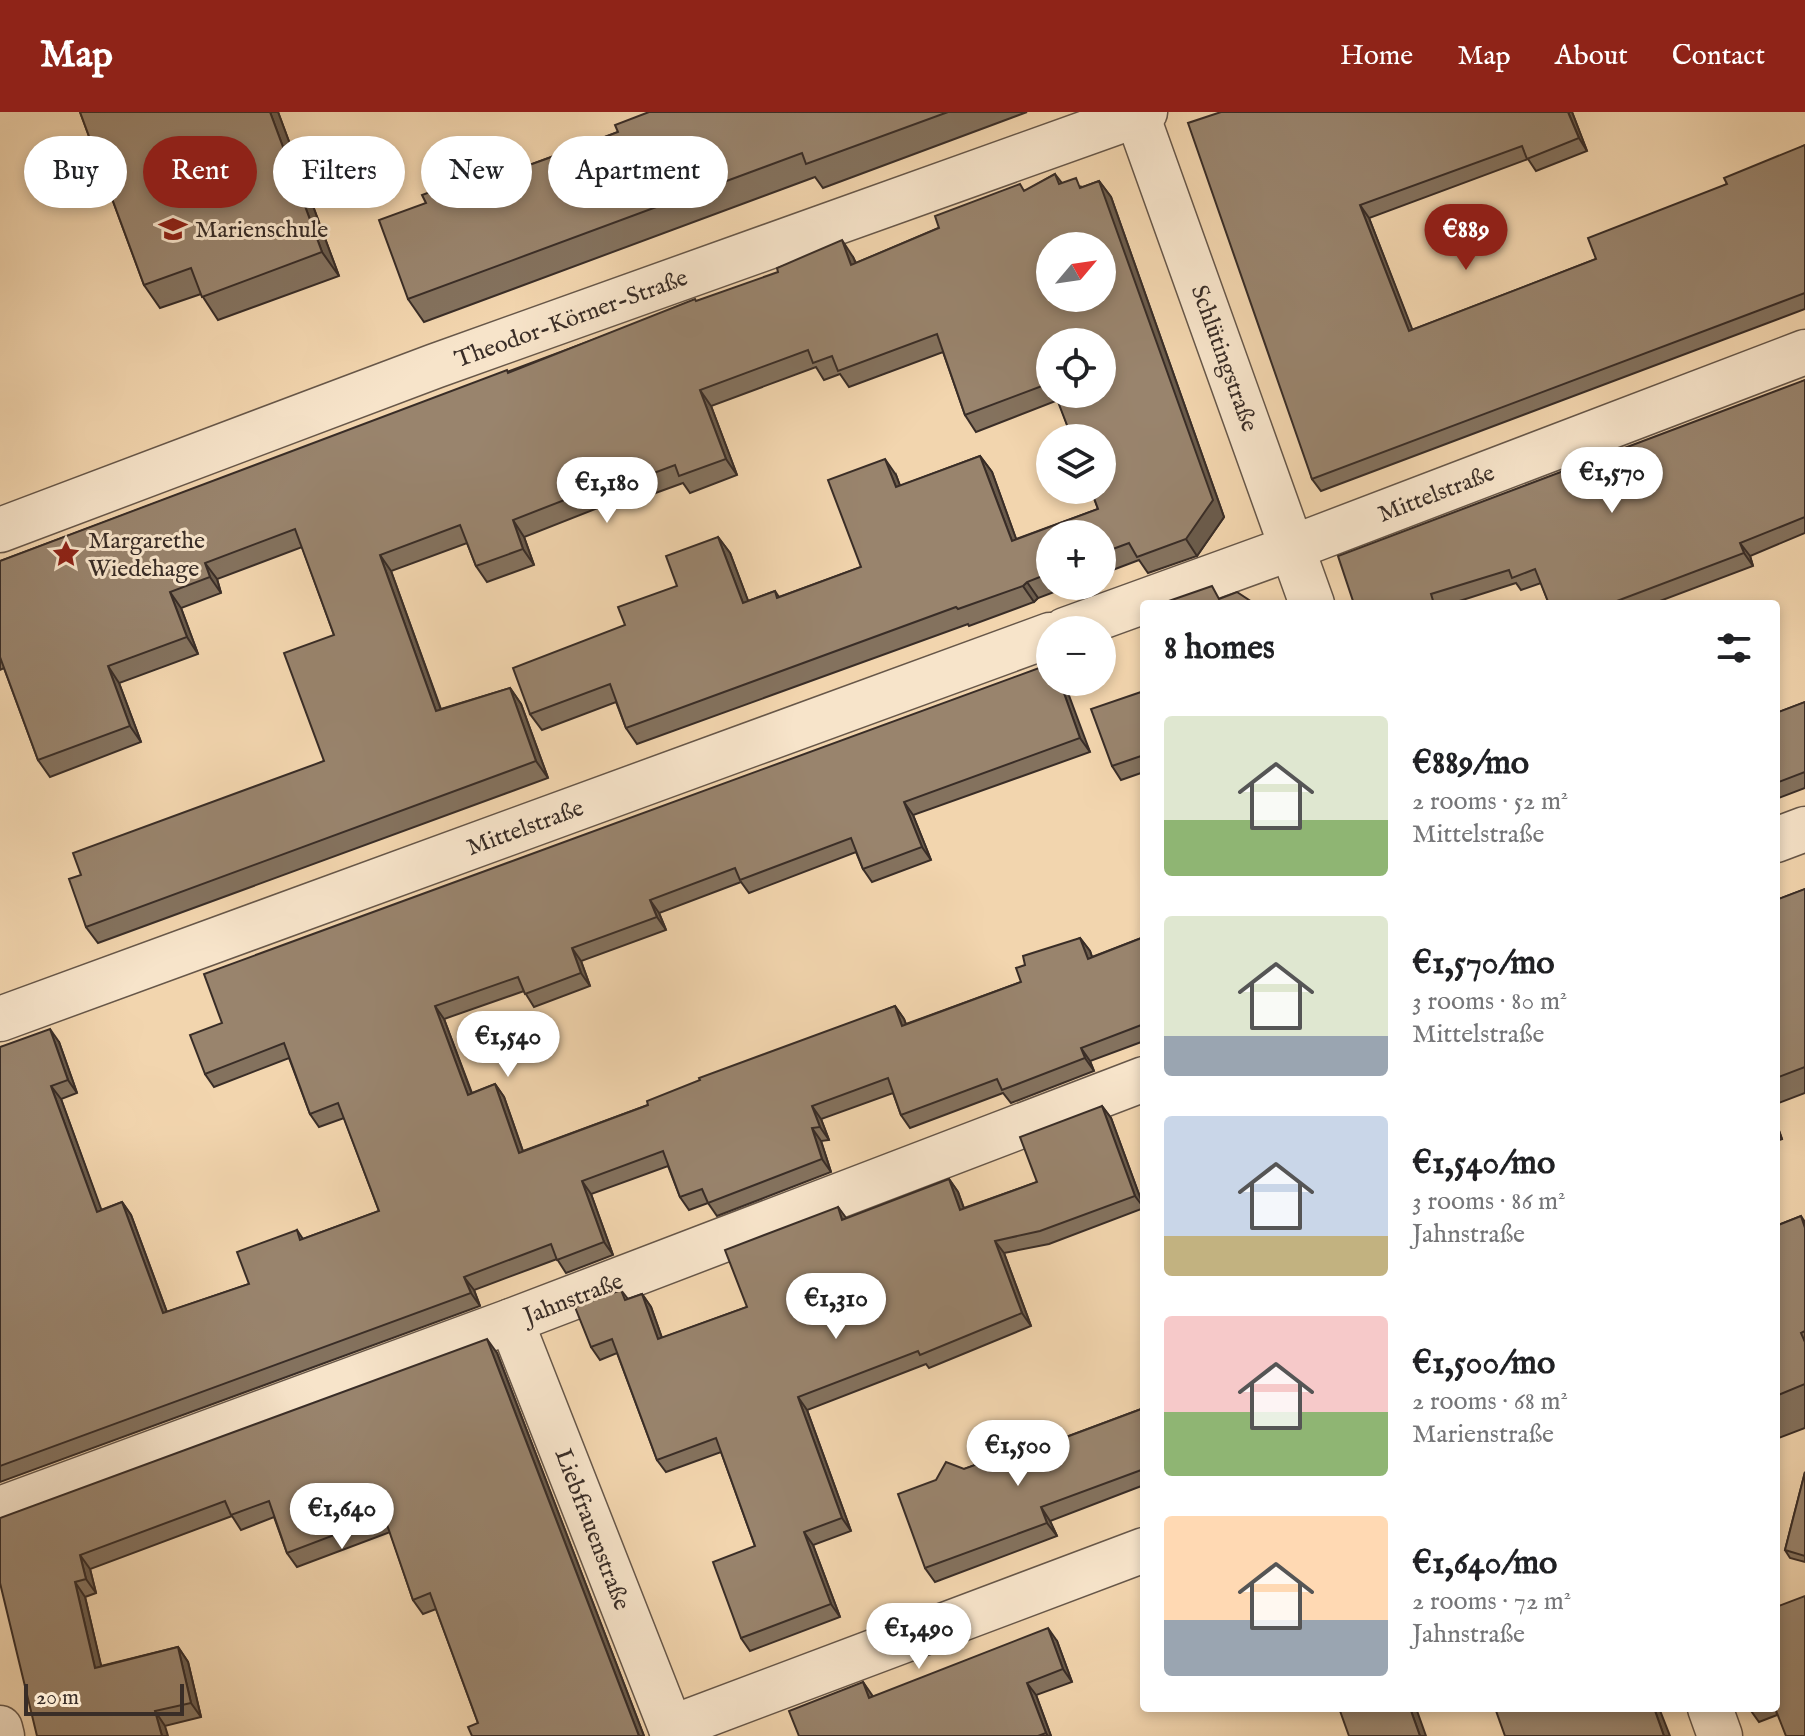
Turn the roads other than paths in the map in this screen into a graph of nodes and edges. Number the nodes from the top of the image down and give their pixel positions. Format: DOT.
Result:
graph roads {
  1 [pos="1140,113"];
  2 [pos="1805,352"];
  3 [pos="0,530"];
  4 [pos="1294,547"];
  5 [pos="1148,600"];
  6 [pos="1311,600"];
  7 [pos="1140,603"];
  8 [pos="1104,616"];
  9 [pos="1036,640"];
  10 [pos="1805,829"];
  11 [pos="1780,838"];
  12 [pos="0,1019"];
  13 [pos="1140,1081"];
  14 [pos="511,1321"];
  15 [pos="0,1509"];
  16 [pos="1140,1552"];
  17 [pos="1711,1712"];
  18 [pos="0,1728"];
  19 [pos="672,1732"];
  20 [pos="2,1736"];
  21 [pos="1720,1736"];
  1 -- 3 [label="street, Theodor-Körner-Straße"];
  1 -- 4 [label="street, Schlütingstraße"];
  2 -- 4 [label="street, Mittelstraße"];
  4 -- 5 [label="street, Mittelstraße"];
  4 -- 6 [label="street, Schlütingstraße"];
  7 -- 8 [label="street, Mittelstraße"];
  9 -- 12 [label="street, Mittelstraße"];
  10 -- 11 [label="street"];
  13 -- 14 [label="street, Jahnstraße"];
  14 -- 15 [label="street, Jahnstraße"];
  14 -- 19 [label="street, Liebfrauenstraße"];
  16 -- 19 [label="street"];
  17 -- 21 [label="street"];
  18 -- 20 [label="street"];
}
